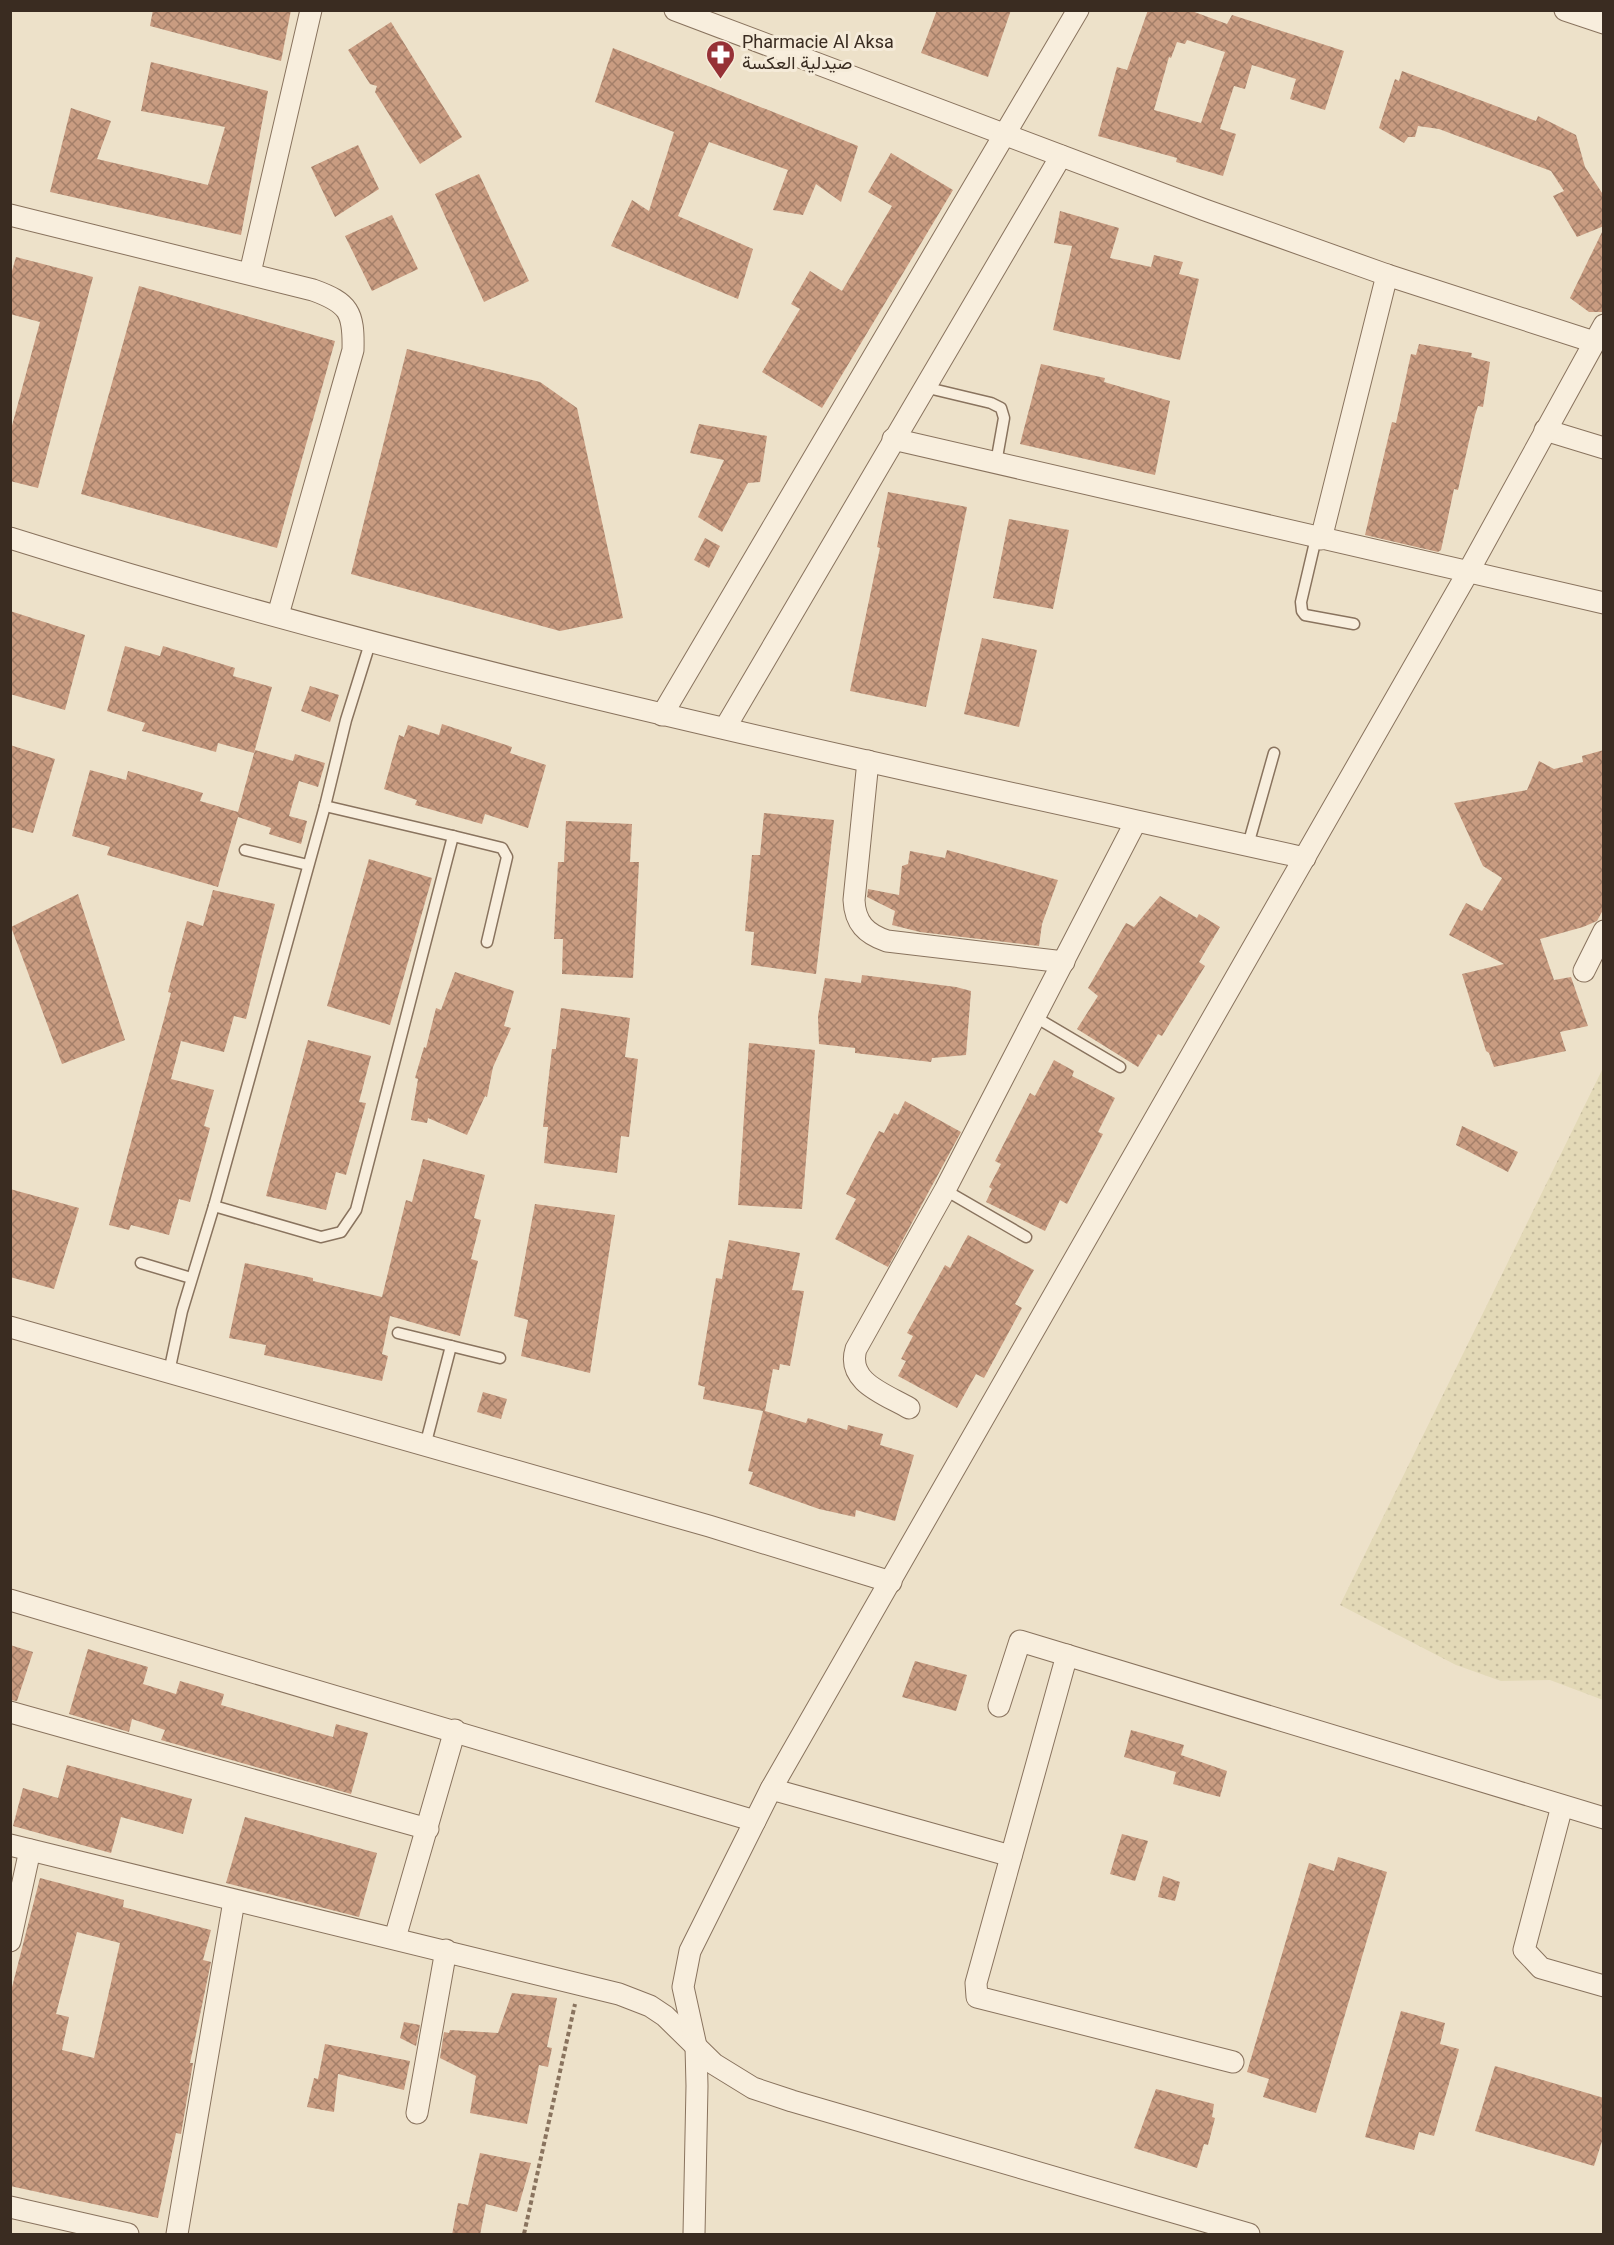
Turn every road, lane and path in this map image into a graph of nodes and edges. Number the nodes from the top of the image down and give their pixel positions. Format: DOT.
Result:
graph roads {
  1 [pos="311,10"];
  2 [pos="675,10"];
  3 [pos="1078,10"];
  4 [pos="1565,10"];
  5 [pos="1604,23"];
  6 [pos="1005,134"];
  7 [pos="1061,156"];
  8 [pos="10,215"];
  9 [pos="250,273"];
  10 [pos="1387,275"];
  11 [pos="1599,333"];
  12 [pos="924,387"];
  13 [pos="1545,430"];
  14 [pos="893,440"];
  15 [pos="1604,448"];
  16 [pos="996,463"];
  17 [pos="10,538"];
  18 [pos="1319,538"];
  19 [pos="1467,574"];
  20 [pos="1604,603"];
  21 [pos="278,615"];
  22 [pos="1354,624"];
  23 [pos="371,640"];
  24 [pos="662,715"];
  25 [pos="725,728"];
  26 [pos="1274,753"];
  27 [pos="868,761"];
  28 [pos="325,806"];
  29 [pos="1135,823"];
  30 [pos="453,836"];
  31 [pos="1248,845"];
  32 [pos="245,850"];
  33 [pos="1305,858"];
  34 [pos="308,865"];
  35 [pos="1604,931"];
  36 [pos="487,942"];
  37 [pos="1064,962"];
  38 [pos="1584,970"];
  39 [pos="1035,1017"];
  40 [pos="1120,1067"];
  41 [pos="945,1190"];
  42 [pos="214,1206"];
  43 [pos="1026,1237"];
  44 [pos="141,1263"];
  45 [pos="191,1278"];
  46 [pos="10,1327"];
  47 [pos="398,1333"];
  48 [pos="451,1346"];
  49 [pos="500,1358"];
  50 [pos="169,1372"];
  51 [pos="909,1408"];
  52 [pos="424,1447"];
  53 [pos="891,1582"];
  54 [pos="10,1600"];
  55 [pos="1067,1655"];
  56 [pos="999,1706"];
  57 [pos="10,1713"];
  58 [pos="455,1730"];
  59 [pos="771,1789"];
  60 [pos="1562,1806"];
  61 [pos="1604,1818"];
  62 [pos="755,1821"];
  63 [pos="428,1829"];
  64 [pos="20,1847"];
  65 [pos="1011,1856"];
  66 [pos="234,1900"];
  67 [pos="394,1938"];
  68 [pos="10,1941"];
  69 [pos="446,1950"];
  70 [pos="580,1984"];
  71 [pos="1604,1986"];
  72 [pos="696,2046"];
  73 [pos="1233,2062"];
  74 [pos="417,2113"];
  75 [pos="10,2207"];
  76 [pos="128,2235"];
  77 [pos="177,2235"];
  78 [pos="524,2235"];
  79 [pos="694,2235"];
  80 [pos="1249,2235"];
  1 -- 9 [label="street"];
  2 -- 6 [label="street"];
  3 -- 6 [label="street"];
  4 -- 5 [label="street"];
  6 -- 7 [label="street"];
  6 -- 24 [label="street"];
  7 -- 10 [label="street"];
  7 -- 12 [label="street"];
  8 -- 9 [label="street"];
  9 -- 21 [label="street"];
  10 -- 11 [label="street"];
  10 -- 18 [label="street"];
  11 -- 13 [label="street"];
  12 -- 14 [label="street"];
  12 -- 16 [label="lane"];
  13 -- 15 [label="street"];
  13 -- 19 [label="street"];
  14 -- 16 [label="street"];
  14 -- 25 [label="street"];
  16 -- 18 [label="street"];
  17 -- 21 [label="street"];
  18 -- 19 [label="street"];
  18 -- 22 [label="lane"];
  19 -- 20 [label="street"];
  19 -- 33 [label="street"];
  21 -- 23 [label="street"];
  23 -- 24 [label="street"];
  23 -- 28 [label="lane"];
  24 -- 25 [label="street"];
  25 -- 27 [label="street"];
  26 -- 31 [label="lane"];
  27 -- 29 [label="street"];
  27 -- 37 [label="street"];
  28 -- 30 [label="lane"];
  28 -- 34 [label="lane"];
  29 -- 31 [label="street"];
  29 -- 37 [label="street"];
  30 -- 36 [label="lane"];
  30 -- 42 [label="lane"];
  31 -- 33 [label="street"];
  32 -- 34 [label="lane"];
  33 -- 53 [label="street"];
  34 -- 42 [label="lane"];
  35 -- 38 [label="street"];
  37 -- 39 [label="street"];
  39 -- 40 [label="lane"];
  39 -- 41 [label="street"];
  41 -- 43 [label="lane"];
  41 -- 51 [label="street"];
  42 -- 45 [label="lane"];
  44 -- 45 [label="lane"];
  45 -- 50 [label="lane"];
  46 -- 50 [label="street"];
  47 -- 48 [label="lane"];
  48 -- 49 [label="lane"];
  48 -- 52 [label="lane"];
  50 -- 52 [label="street"];
  52 -- 53 [label="street"];
  53 -- 59 [label="street"];
  54 -- 58 [label="street"];
  55 -- 56 [label="street"];
  55 -- 60 [label="street"];
  55 -- 65 [label="street"];
  57 -- 63 [label="street"];
  58 -- 62 [label="street"];
  58 -- 63 [label="street"];
  59 -- 62 [label="street"];
  59 -- 65 [label="street"];
  60 -- 61 [label="street"];
  60 -- 71 [label="street"];
  62 -- 72 [label="street"];
  63 -- 67 [label="street"];
  64 -- 66 [label="street"];
  64 -- 68 [label="street"];
  65 -- 73 [label="street"];
  66 -- 67 [label="street"];
  66 -- 77 [label="street"];
  67 -- 69 [label="street"];
  69 -- 70 [label="street"];
  69 -- 74 [label="street"];
  70 -- 72 [label="street"];
  70 -- 78 [label="path"];
  72 -- 79 [label="street"];
  72 -- 80 [label="street"];
  75 -- 76 [label="street"];
}
